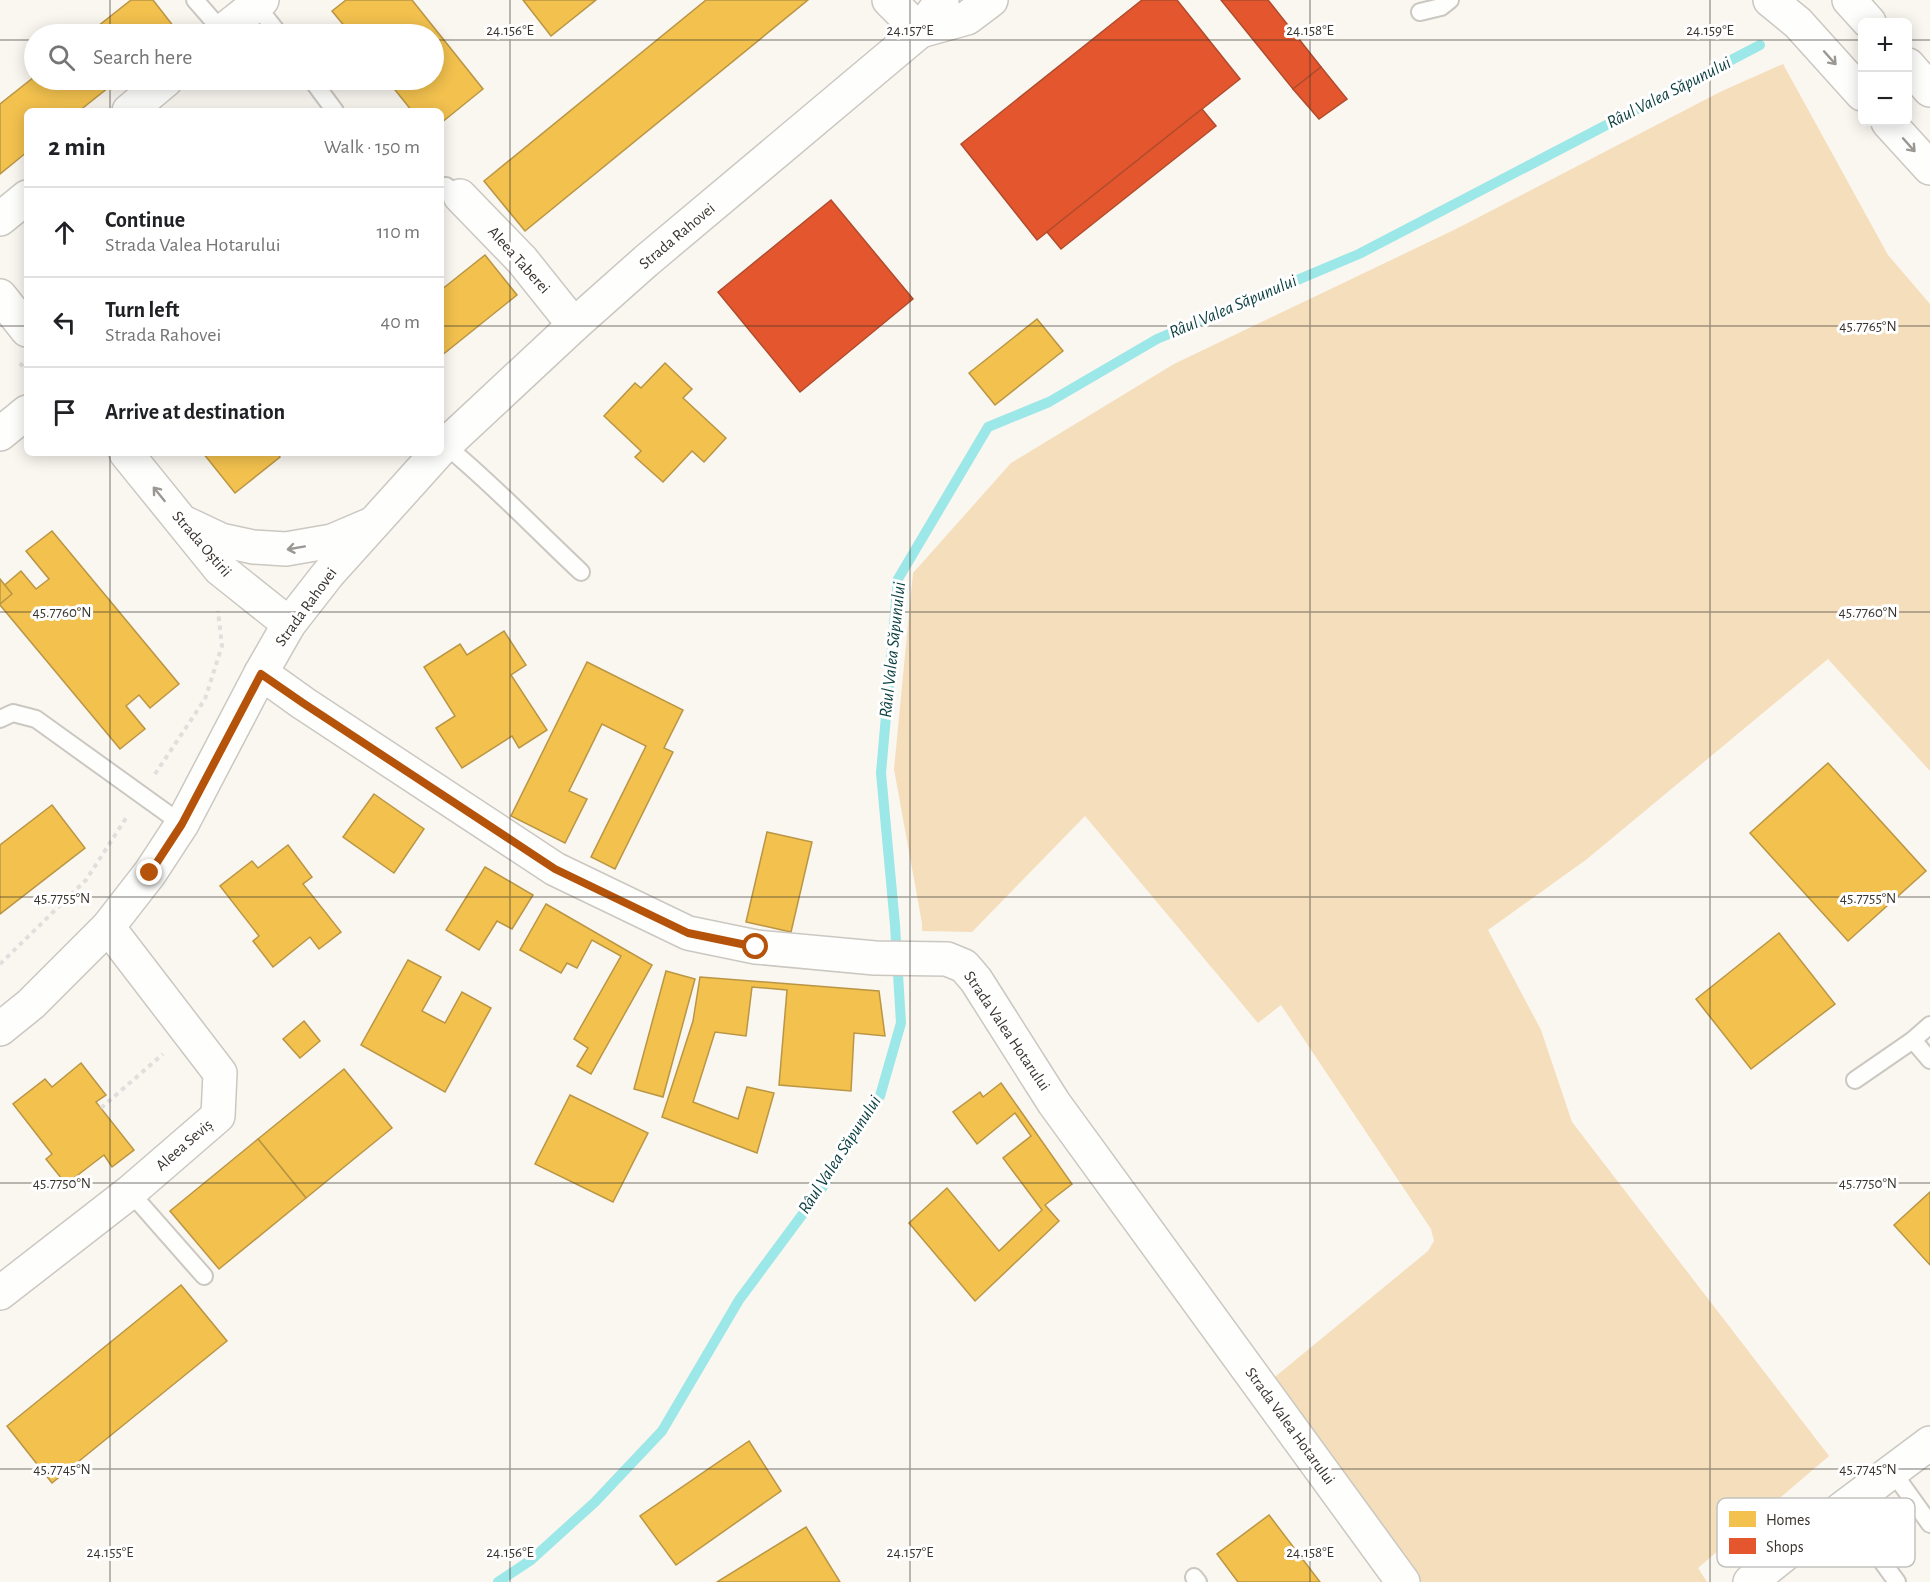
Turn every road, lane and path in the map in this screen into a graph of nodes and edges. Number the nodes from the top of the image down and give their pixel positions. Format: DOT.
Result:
graph roads {
  1 [pos="195,0"];
  2 [pos="889,0"];
  3 [pos="942,0"];
  4 [pos="991,0"];
  5 [pos="1450,0"];
  6 [pos="1770,0"];
  7 [pos="1849,0"];
  8 [pos="259,2"];
  9 [pos="1420,12"];
  10 [pos="1865,18"];
  11 [pos="214,24"];
  12 [pos="232,24"];
  13 [pos="273,24"];
  14 [pos="920,31"];
  15 [pos="1912,70"];
  16 [pos="1858,89"];
  17 [pos="154,90"];
  18 [pos="319,90"];
  19 [pos="1930,90"];
  20 [pos="133,108"];
  21 [pos="333,108"];
  22 [pos="1892,126"];
  23 [pos="1930,168"];
  24 [pos="451,191"];
  25 [pos="24,199"];
  26 [pos="0,219"];
  27 [pos="0,296"];
  28 [pos="574,325"];
  29 [pos="24,326"];
  30 [pos="24,414"];
  31 [pos="0,434"];
  32 [pos="444,446"];
  33 [pos="444,451"];
  34 [pos="128,456"];
  35 [pos="435,456"];
  36 [pos="181,521"];
  37 [pos="372,524"];
  38 [pos="581,572"];
  39 [pos="218,607"];
  40 [pos="289,624"];
  41 [pos="261,674"];
  42 [pos="0,719"];
  43 [pos="142,795"];
  44 [pos="182,824"];
  45 [pos="108,927"];
  46 [pos="0,964"];
  47 [pos="1930,1025"];
  48 [pos="0,1029"];
  49 [pos="188,1032"];
  50 [pos="1913,1040"];
  51 [pos="1930,1060"];
  52 [pos="1855,1080"];
  53 [pos="101,1108"];
  54 [pos="130,1192"];
  55 [pos="204,1276"];
  56 [pos="0,1293"];
  57 [pos="1930,1443"];
  58 [pos="1892,1471"];
  59 [pos="1857,1498"];
  60 [pos="1911,1498"];
  61 [pos="1915,1503"];
  62 [pos="1930,1524"];
  63 [pos="1769,1567"];
  64 [pos="1882,1567"];
  65 [pos="1890,1580"];
  66 [pos="1403,1582"];
  67 [pos="1750,1582"];
  1 -- 11 [label="lane"];
  2 -- 14 [label="street"];
  3 -- 14 [label="street, Strada Rahovei"];
  4 -- 14 [label="street, Strada Rahovei"];
  5 -- 9 [label="lane"];
  6 -- 16 [label="street, one-way"];
  7 -- 10 [label="street"];
  8 -- 12 [label="street"];
  8 -- 13 [label="lane"];
  14 -- 28 [label="street, Strada Rahovei"];
  15 -- 19 [label="street"];
  17 -- 20 [label="street"];
  18 -- 21 [label="lane"];
  22 -- 23 [label="street, one-way"];
  24 -- 28 [label="street, Aleea Taberei"];
  25 -- 26 [label="street"];
  27 -- 29 [label="street"];
  28 -- 32 [label="street, Strada Rahovei"];
  30 -- 31 [label="street"];
  33 -- 38 [label="lane"];
  36 -- 34 [label="street, Strada Oștirii, one-way"];
  35 -- 37 [label="street, Strada Rahovei"];
  37 -- 36 [label="street, one-way"];
  36 -- 40 [label="street, Strada Oștirii"];
  37 -- 40 [label="street, Strada Rahovei"];
  39 -- 43 [label="path"];
  40 -- 41 [label="street, Strada Rahovei"];
  41 -- 44 [label="street, Strada Rahovei"];
  41 -- 66 [label="street, Strada Valea Hotarului"];
  42 -- 43 [label="lane"];
  43 -- 44 [label="lane"];
  43 -- 46 [label="path"];
  44 -- 45 [label="street, Strada Rahovei"];
  45 -- 48 [label="street, Strada Rahovei"];
  45 -- 49 [label="street, Aleea Seviș"];
  47 -- 50 [label="lane"];
  49 -- 53 [label="path"];
  49 -- 54 [label="street, Aleea Seviș"];
  50 -- 51 [label="lane"];
  50 -- 52 [label="lane"];
  54 -- 55 [label="lane"];
  54 -- 56 [label="street, Aleea Seviș"];
  57 -- 58 [label="street"];
  58 -- 59 [label="street"];
  58 -- 60 [label="lane"];
  61 -- 62 [label="lane"];
  63 -- 67 [label="street"];
  64 -- 65 [label="lane"];
}
